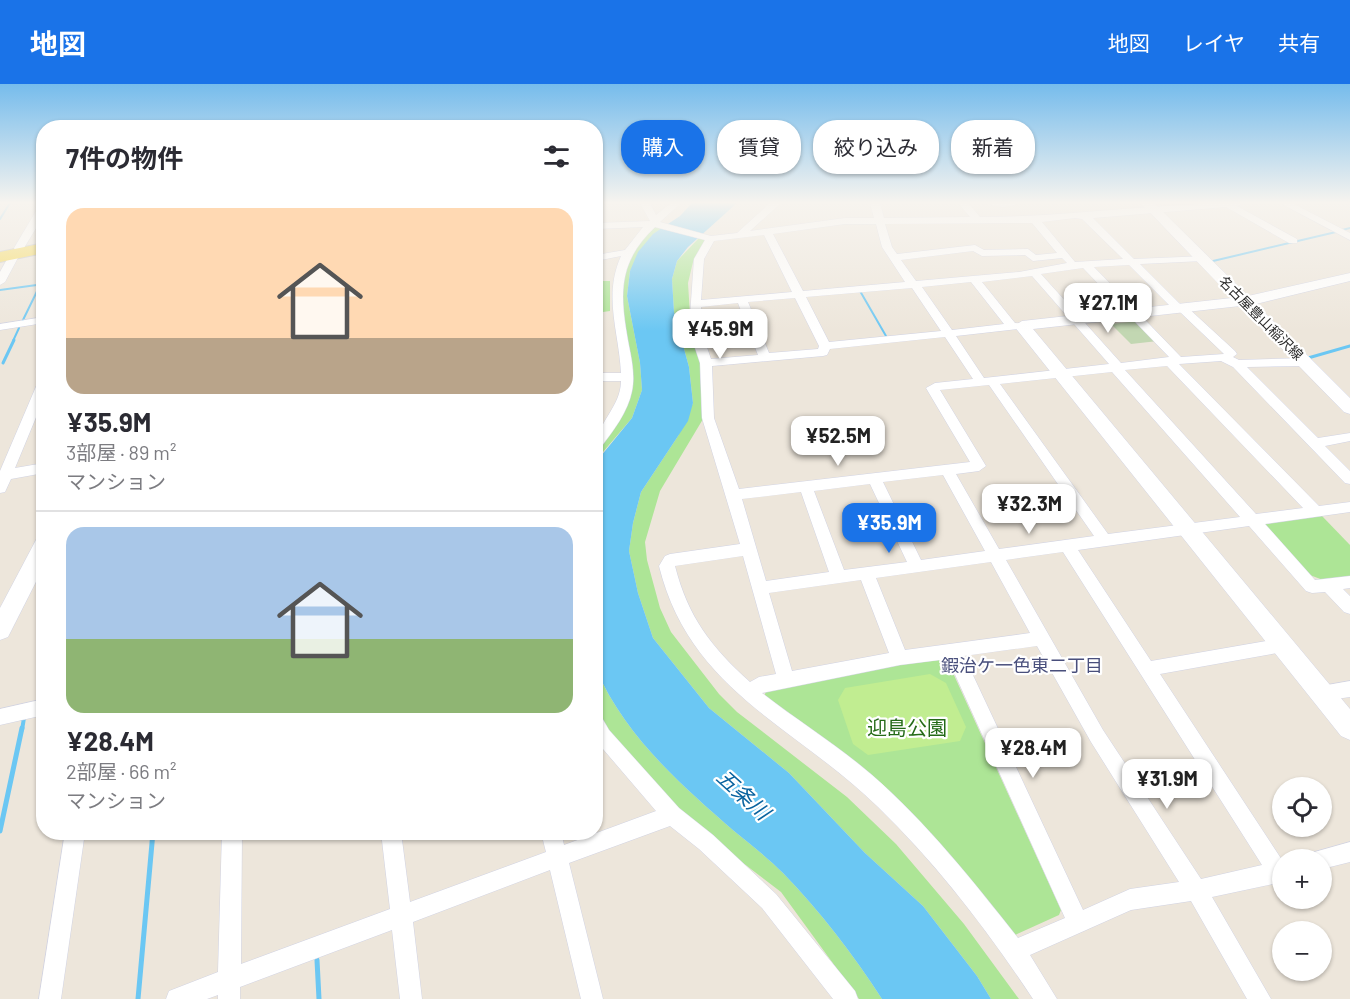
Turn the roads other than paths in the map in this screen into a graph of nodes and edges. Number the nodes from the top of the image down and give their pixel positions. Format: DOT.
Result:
graph roads {
  1 [pos="35,246"];
  2 [pos="634,246"];
  3 [pos="705,246"];
  4 [pos="774,246"];
  5 [pos="887,246"];
  6 [pos="1057,246"];
  7 [pos="1116,246"];
  8 [pos="1190,246"];
  9 [pos="36,249"];
  10 [pos="628,252"];
  11 [pos="9,253"];
  12 [pos="1065,255"];
  13 [pos="603,257"];
  14 [pos="894,257"];
  15 [pos="1202,258"];
  16 [pos="1130,261"];
  17 [pos="1080,265"];
  18 [pos="1034,272"];
  19 [pos="1350,277"];
  20 [pos="974,279"];
  21 [pos="0,282"];
  22 [pos="914,284"];
  23 [pos="799,294"];
  24 [pos="742,300"];
  25 [pos="1244,301"];
  26 [pos="695,304"];
  27 [pos="1180,309"];
  28 [pos="1132,314"];
  29 [pos="1076,320"];
  30 [pos="36,321"];
  31 [pos="1017,326"];
  32 [pos="0,327"];
  33 [pos="948,333"];
  34 [pos="825,346"];
  35 [pos="765,358"];
  36 [pos="1234,359"];
  37 [pos="1174,361"];
  38 [pos="1304,362"];
  39 [pos="706,363"];
  40 [pos="1116,367"];
  41 [pos="1061,373"];
  42 [pos="603,377"];
  43 [pos="626,377"];
  44 [pos="986,381"];
  45 [pos="36,401"];
  46 [pos="1350,408"];
  47 [pos="603,432"];
  48 [pos="1350,437"];
  49 [pos="1315,443"];
  50 [pos="36,470"];
  51 [pos="947,470"];
  52 [pos="874,478"];
  53 [pos="1350,479"];
  54 [pos="2,480"];
  55 [pos="806,487"];
  56 [pos="734,495"];
  57 [pos="1350,507"];
  58 [pos="1316,512"];
  59 [pos="1252,521"];
  60 [pos="1188,529"];
  61 [pos="1105,541"];
  62 [pos="1066,546"];
  63 [pos="749,549"];
  64 [pos="996,556"];
  65 [pos="36,557"];
  66 [pos="917,567"];
  67 [pos="866,574"];
  68 [pos="839,578"];
  69 [pos="1350,582"];
  70 [pos="1329,585"];
  71 [pos="760,588"];
  72 [pos="7,603"];
  73 [pos="1350,607"];
  74 [pos="0,630"];
  75 [pos="1042,638"];
  76 [pos="1283,645"];
  77 [pos="953,651"];
  78 [pos="900,658"];
  79 [pos="1146,669"];
  80 [pos="786,680"];
  81 [pos="1350,689"];
  82 [pos="749,693"];
  83 [pos="1322,693"];
  84 [pos="36,709"];
  85 [pos="0,717"];
  86 [pos="1350,728"];
  87 [pos="603,736"];
  88 [pos="672,815"];
  89 [pos="74,840"];
  90 [pos="232,840"];
  91 [pos="392,840"];
  92 [pos="552,840"];
  93 [pos="1350,852"];
  94 [pos="1332,856"];
  95 [pos="557,858"];
  96 [pos="1272,858"];
  97 [pos="1272,874"];
  98 [pos="1196,890"];
  99 [pos="401,916"];
  100 [pos="1078,922"];
  101 [pos="1014,951"];
  102 [pos="229,989"];
  103 [pos="50,999"];
  104 [pos="177,999"];
  105 [pos="411,999"];
  106 [pos="592,999"];
  107 [pos="847,999"];
  108 [pos="1047,999"];
  109 [pos="1260,999"];
  1 -- 11 [label="main road"];
  2 -- 10 [label="street"];
  3 -- 26 [label="street"];
  4 -- 23 [label="street"];
  5 -- 14 [label="street"];
  6 -- 12 [label="street"];
  7 -- 16 [label="street"];
  8 -- 15 [label="street, 名古屋豊山稲沢線"];
  9 -- 11 [label="main road"];
  10 -- 13 [label="street"];
  10 -- 43 [label="street"];
  11 -- 21 [label="street"];
  12 -- 14 [label="street"];
  12 -- 17 [label="street"];
  14 -- 22 [label="street"];
  15 -- 16 [label="street"];
  15 -- 25 [label="street, 名古屋豊山稲沢線"];
  16 -- 17 [label="street"];
  16 -- 27 [label="street"];
  17 -- 18 [label="street"];
  17 -- 28 [label="street"];
  18 -- 20 [label="street"];
  18 -- 29 [label="street"];
  19 -- 25 [label="street"];
  20 -- 22 [label="street"];
  20 -- 31 [label="street"];
  22 -- 23 [label="street"];
  22 -- 33 [label="street"];
  23 -- 24 [label="street"];
  23 -- 34 [label="street"];
  24 -- 26 [label="street"];
  24 -- 35 [label="street"];
  25 -- 27 [label="street"];
  25 -- 38 [label="street, 名古屋豊山稲沢線"];
  26 -- 39 [label="street"];
  27 -- 28 [label="street"];
  27 -- 36 [label="street"];
  28 -- 29 [label="street"];
  28 -- 37 [label="street"];
  29 -- 31 [label="street"];
  29 -- 40 [label="street"];
  30 -- 32 [label="street"];
  31 -- 33 [label="street"];
  31 -- 41 [label="street"];
  33 -- 34 [label="street"];
  33 -- 44 [label="street"];
  34 -- 35 [label="street"];
  35 -- 39 [label="street"];
  36 -- 37 [label="street"];
  36 -- 38 [label="street"];
  36 -- 49 [label="street"];
  37 -- 40 [label="street"];
  37 -- 58 [label="street"];
  38 -- 46 [label="street, 名古屋豊山稲沢線"];
  39 -- 56 [label="street"];
  40 -- 41 [label="street"];
  40 -- 59 [label="street"];
  41 -- 44 [label="street"];
  41 -- 60 [label="street"];
  42 -- 43 [label="street"];
  43 -- 47 [label="street"];
  44 -- 51 [label="street"];
  44 -- 61 [label="street"];
  45 -- 54 [label="street"];
  48 -- 49 [label="street"];
  49 -- 53 [label="street"];
  50 -- 54 [label="street"];
  51 -- 52 [label="street"];
  51 -- 64 [label="street"];
  52 -- 55 [label="street"];
  52 -- 66 [label="street"];
  55 -- 56 [label="street"];
  55 -- 68 [label="street"];
  56 -- 63 [label="street"];
  57 -- 58 [label="street"];
  58 -- 59 [label="street"];
  59 -- 60 [label="street"];
  59 -- 70 [label="street"];
  60 -- 61 [label="street"];
  60 -- 76 [label="street"];
  61 -- 62 [label="street"];
  62 -- 64 [label="street"];
  62 -- 79 [label="street"];
  63 -- 71 [label="street"];
  63 -- 82 [label="street"];
  64 -- 66 [label="street"];
  64 -- 75 [label="street"];
  65 -- 72 [label="street"];
  66 -- 67 [label="street"];
  67 -- 68 [label="street"];
  67 -- 78 [label="street"];
  68 -- 71 [label="street"];
  69 -- 70 [label="street"];
  70 -- 73 [label="street"];
  71 -- 80 [label="street"];
  72 -- 74 [label="street"];
  75 -- 77 [label="street"];
  75 -- 98 [label="street"];
  76 -- 79 [label="street"];
  76 -- 83 [label="street"];
  77 -- 78 [label="street"];
  77 -- 100 [label="street"];
  78 -- 80 [label="street"];
  79 -- 96 [label="street"];
  80 -- 82 [label="street"];
  81 -- 83 [label="street"];
  82 -- 101 [label="street"];
  83 -- 86 [label="street"];
  84 -- 85 [label="street"];
  87 -- 88 [label="street"];
  88 -- 95 [label="street"];
  88 -- 107 [label="street"];
  89 -- 103 [label="street"];
  90 -- 102 [label="street"];
  91 -- 99 [label="street"];
  92 -- 95 [label="street"];
  93 -- 94 [label="street"];
  95 -- 99 [label="street"];
  95 -- 106 [label="street"];
  97 -- 98 [label="street"];
  98 -- 100 [label="street"];
  98 -- 109 [label="street"];
  99 -- 102 [label="street"];
  99 -- 105 [label="street"];
  100 -- 101 [label="street"];
  101 -- 108 [label="street"];
  102 -- 104 [label="street"];
}
